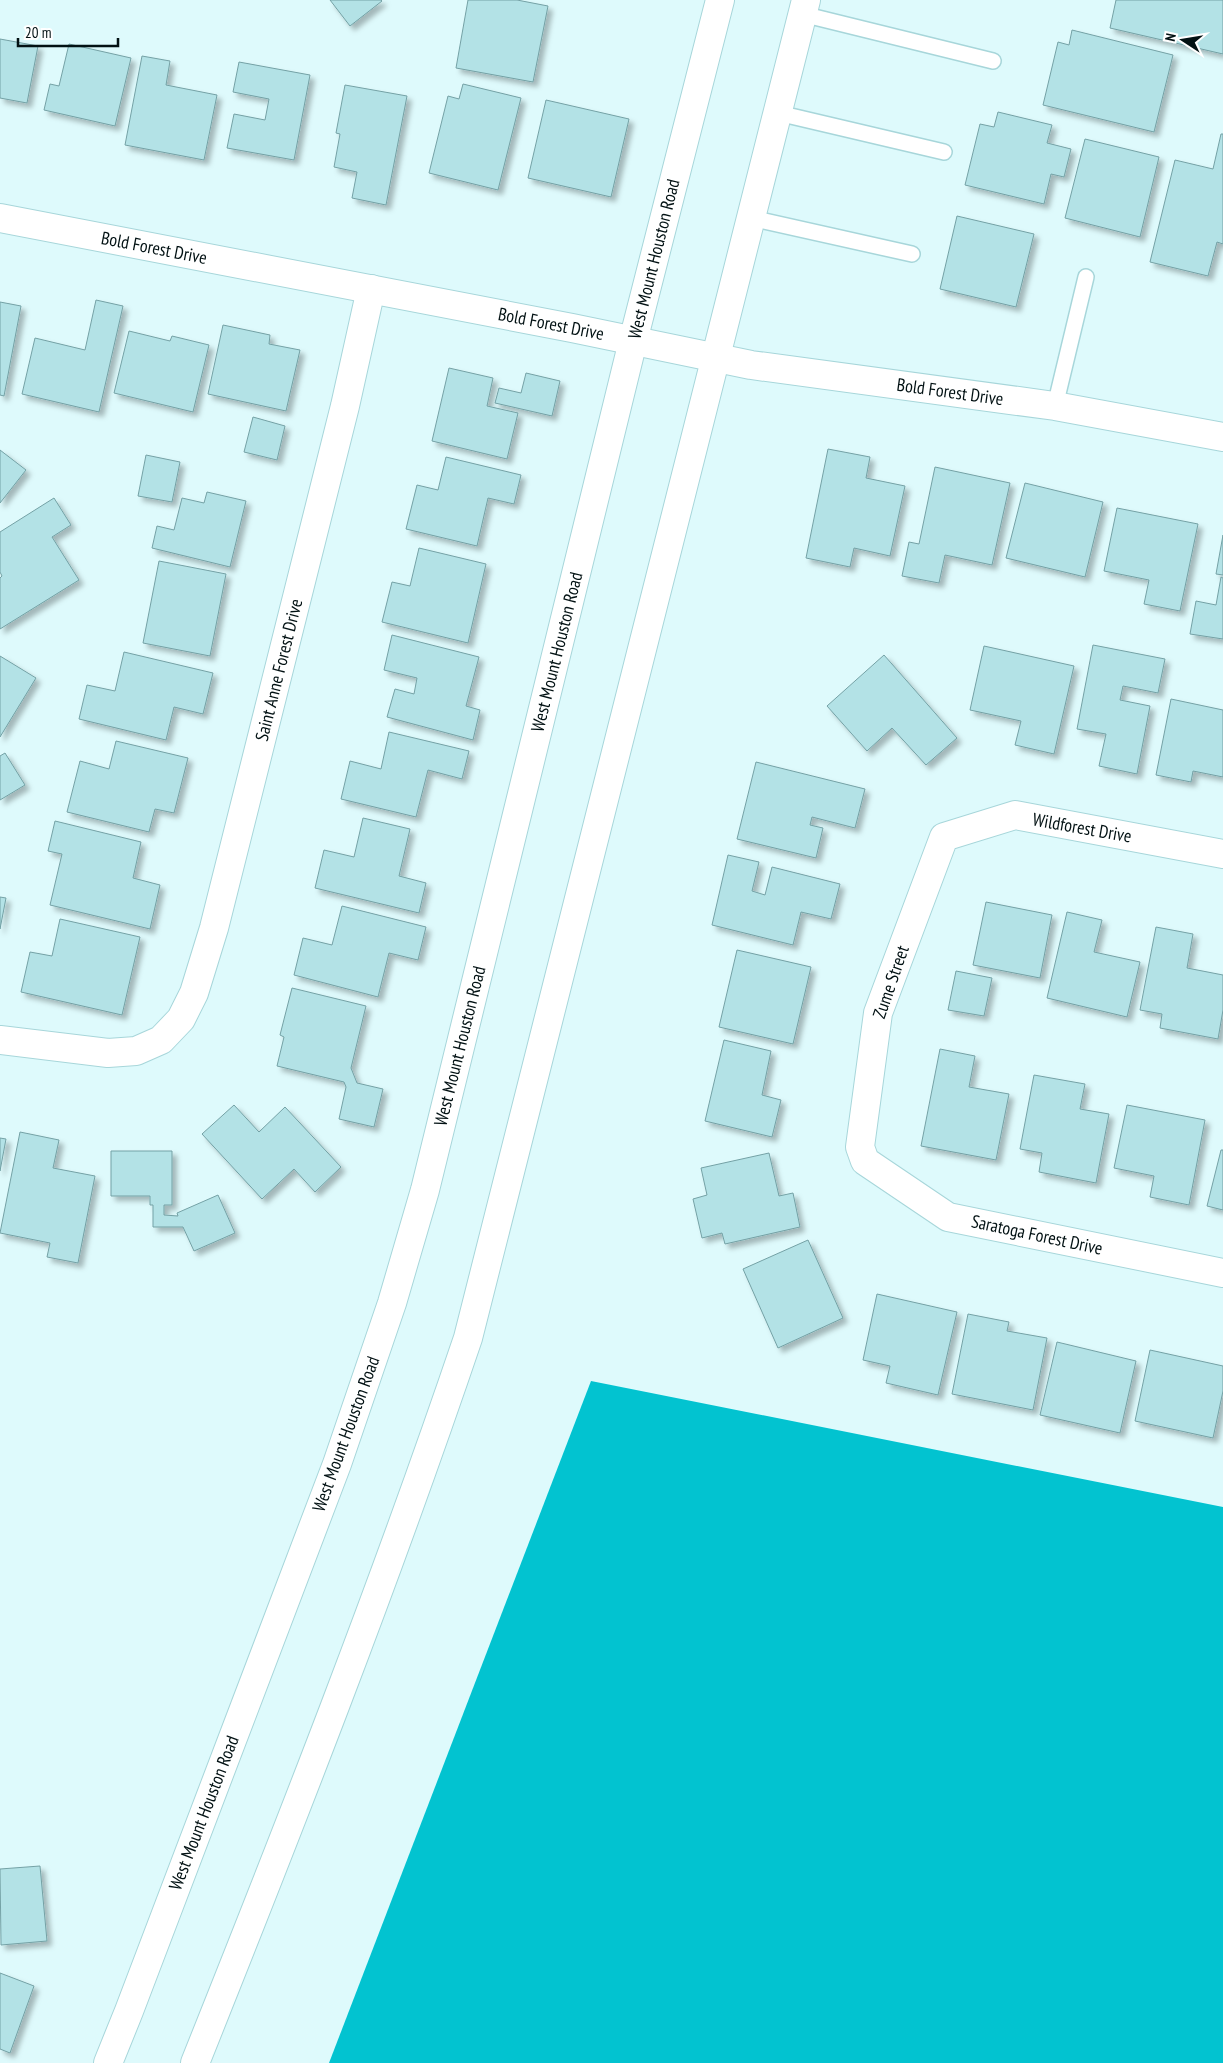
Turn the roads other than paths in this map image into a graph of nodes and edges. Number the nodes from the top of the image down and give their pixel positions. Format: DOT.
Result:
graph roads {
  1 [pos="720,0"];
  2 [pos="804,7"];
  3 [pos="993,61"];
  4 [pos="778,113"];
  5 [pos="944,152"];
  6 [pos="0,218"];
  7 [pos="751,218"];
  8 [pos="912,254"];
  9 [pos="1086,278"];
  10 [pos="371,289"];
  11 [pos="634,341"];
  12 [pos="715,357"];
  13 [pos="1055,406"];
  14 [pos="1223,437"];
  15 [pos="944,837"];
  16 [pos="1223,854"];
  17 [pos="0,1040"];
  18 [pos="865,1161"];
  19 [pos="1223,1274"];
  20 [pos="108,2063"];
  21 [pos="195,2063"];
  1 -- 11 [label="main road, West Mount Houston Road"];
  2 -- 3 [label="lane"];
  2 -- 4 [label="main road"];
  4 -- 5 [label="lane"];
  4 -- 7 [label="main road"];
  6 -- 10 [label="main road, Bold Forest Drive"];
  7 -- 8 [label="lane"];
  7 -- 12 [label="main road"];
  9 -- 13 [label="lane"];
  10 -- 11 [label="main road, Bold Forest Drive"];
  10 -- 17 [label="main road, Saint Anne Forest Drive"];
  11 -- 12 [label="main road, Bold Forest Drive"];
  11 -- 20 [label="main road, West Mount Houston Road"];
  12 -- 13 [label="main road, Bold Forest Drive"];
  12 -- 21 [label="main road"];
  13 -- 14 [label="main road, Bold Forest Drive"];
  15 -- 16 [label="main road, Wildforest Drive"];
  15 -- 18 [label="main road, Zume Street"];
  18 -- 19 [label="main road, Saratoga Forest Drive"];
}
